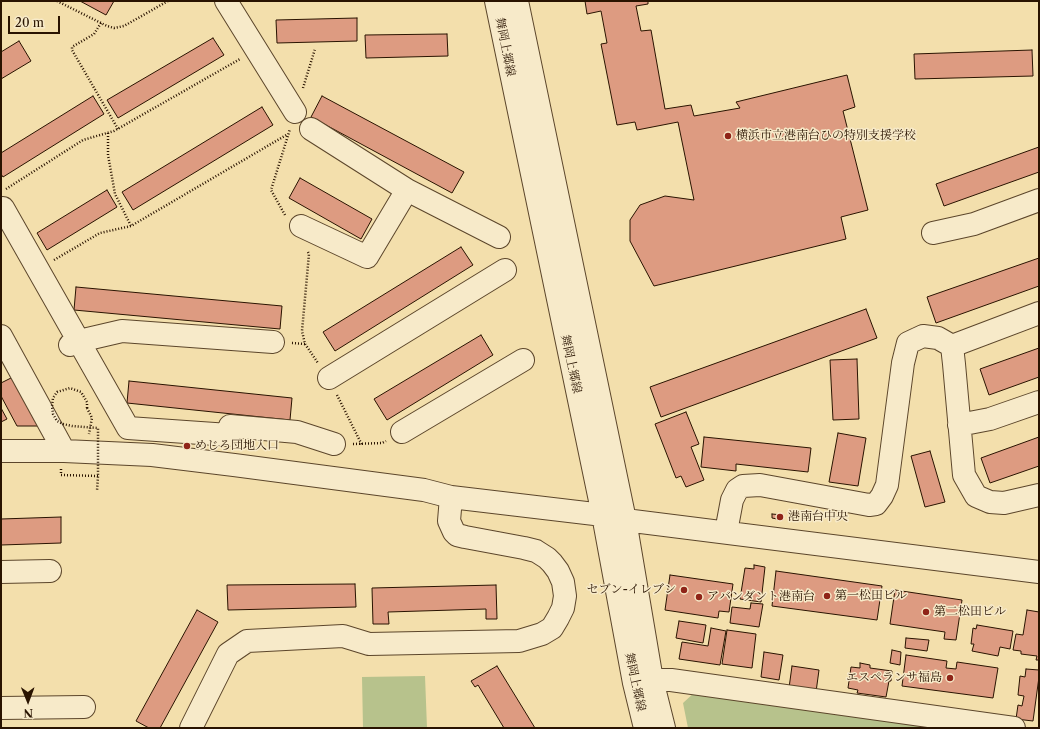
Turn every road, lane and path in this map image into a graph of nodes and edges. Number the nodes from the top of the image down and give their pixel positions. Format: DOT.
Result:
graph roads {
  1 [pos="57,1"];
  2 [pos="168,1"];
  3 [pos="226,1"];
  4 [pos="496,1"];
  5 [pos="517,1"];
  6 [pos="101,23"];
  7 [pos="315,49"];
  8 [pos="256,50"];
  9 [pos="295,112"];
  10 [pos="118,129"];
  11 [pos="311,129"];
  12 [pos="108,133"];
  13 [pos="288,134"];
  14 [pos="407,190"];
  15 [pos="1,192"];
  16 [pos="1039,200"];
  17 [pos="1,210"];
  18 [pos="294,221"];
  19 [pos="131,226"];
  20 [pos="933,233"];
  21 [pos="499,236"];
  22 [pos="305,247"];
  23 [pos="38,270"];
  24 [pos="505,270"];
  25 [pos="1039,313"];
  26 [pos="1,336"];
  27 [pos="273,342"];
  28 [pos="74,343"];
  29 [pos="952,346"];
  30 [pos="524,360"];
  31 [pos="329,378"];
  32 [pos="1039,402"];
  33 [pos="960,426"];
  34 [pos="402,432"];
  35 [pos="88,434"];
  36 [pos="334,444"];
  37 [pos="362,444"];
  38 [pos="1,451"];
  39 [pos="64,452"];
  40 [pos="61,475"];
  41 [pos="98,476"];
  42 [pos="98,491"];
  43 [pos="1039,495"];
  44 [pos="451,497"];
  45 [pos="603,515"];
  46 [pos="625,520"];
  47 [pos="726,532"];
  48 [pos="50,570"];
  49 [pos="1,572"];
  50 [pos="1039,572"];
  51 [pos="643,681"];
  52 [pos="84,707"];
  53 [pos="1,708"];
  54 [pos="950,724"];
  55 [pos="191,728"];
  56 [pos="645,728"];
  57 [pos="664,728"];
  58 [pos="1014,728"];
  1 -- 6 [label="path"];
  2 -- 6 [label="path"];
  3 -- 8 [label="street"];
  4 -- 45 [label="street, 舞岡上郷線"];
  5 -- 46 [label="street, 舞岡上郷線"];
  6 -- 10 [label="path"];
  7 -- 9 [label="path"];
  8 -- 9 [label="street"];
  8 -- 10 [label="path"];
  9 -- 13 [label="path"];
  10 -- 12 [label="path"];
  11 -- 14 [label="street"];
  12 -- 15 [label="path"];
  12 -- 19 [label="path"];
  13 -- 18 [label="path"];
  13 -- 19 [label="path"];
  14 -- 18 [label="street"];
  14 -- 21 [label="street"];
  16 -- 20 [label="street"];
  17 -- 23 [label="street"];
  19 -- 23 [label="path"];
  22 -- 31 [label="path"];
  23 -- 28 [label="street"];
  24 -- 31 [label="street"];
  25 -- 29 [label="street"];
  26 -- 39 [label="street"];
  27 -- 28 [label="street"];
  28 -- 36 [label="street"];
  29 -- 33 [label="street"];
  29 -- 47 [label="street"];
  30 -- 34 [label="street"];
  31 -- 37 [label="path"];
  32 -- 33 [label="street"];
  33 -- 43 [label="street"];
  34 -- 37 [label="path"];
  35 -- 41 [label="path, bridge"];
  36 -- 37 [label="path"];
  38 -- 39 [label="street"];
  39 -- 44 [label="street"];
  40 -- 41 [label="path"];
  41 -- 42 [label="path, bridge"];
  44 -- 45 [label="street"];
  44 -- 55 [label="street"];
  45 -- 46 [label="street"];
  45 -- 51 [label="street, 舞岡上郷線"];
  46 -- 47 [label="street"];
  46 -- 51 [label="street, 舞岡上郷線"];
  47 -- 50 [label="street"];
  48 -- 49 [label="street"];
  51 -- 54 [label="street"];
  51 -- 56 [label="street, 舞岡上郷線"];
  51 -- 57 [label="street, 舞岡上郷線"];
  52 -- 53 [label="street"];
  54 -- 58 [label="street"];
}
